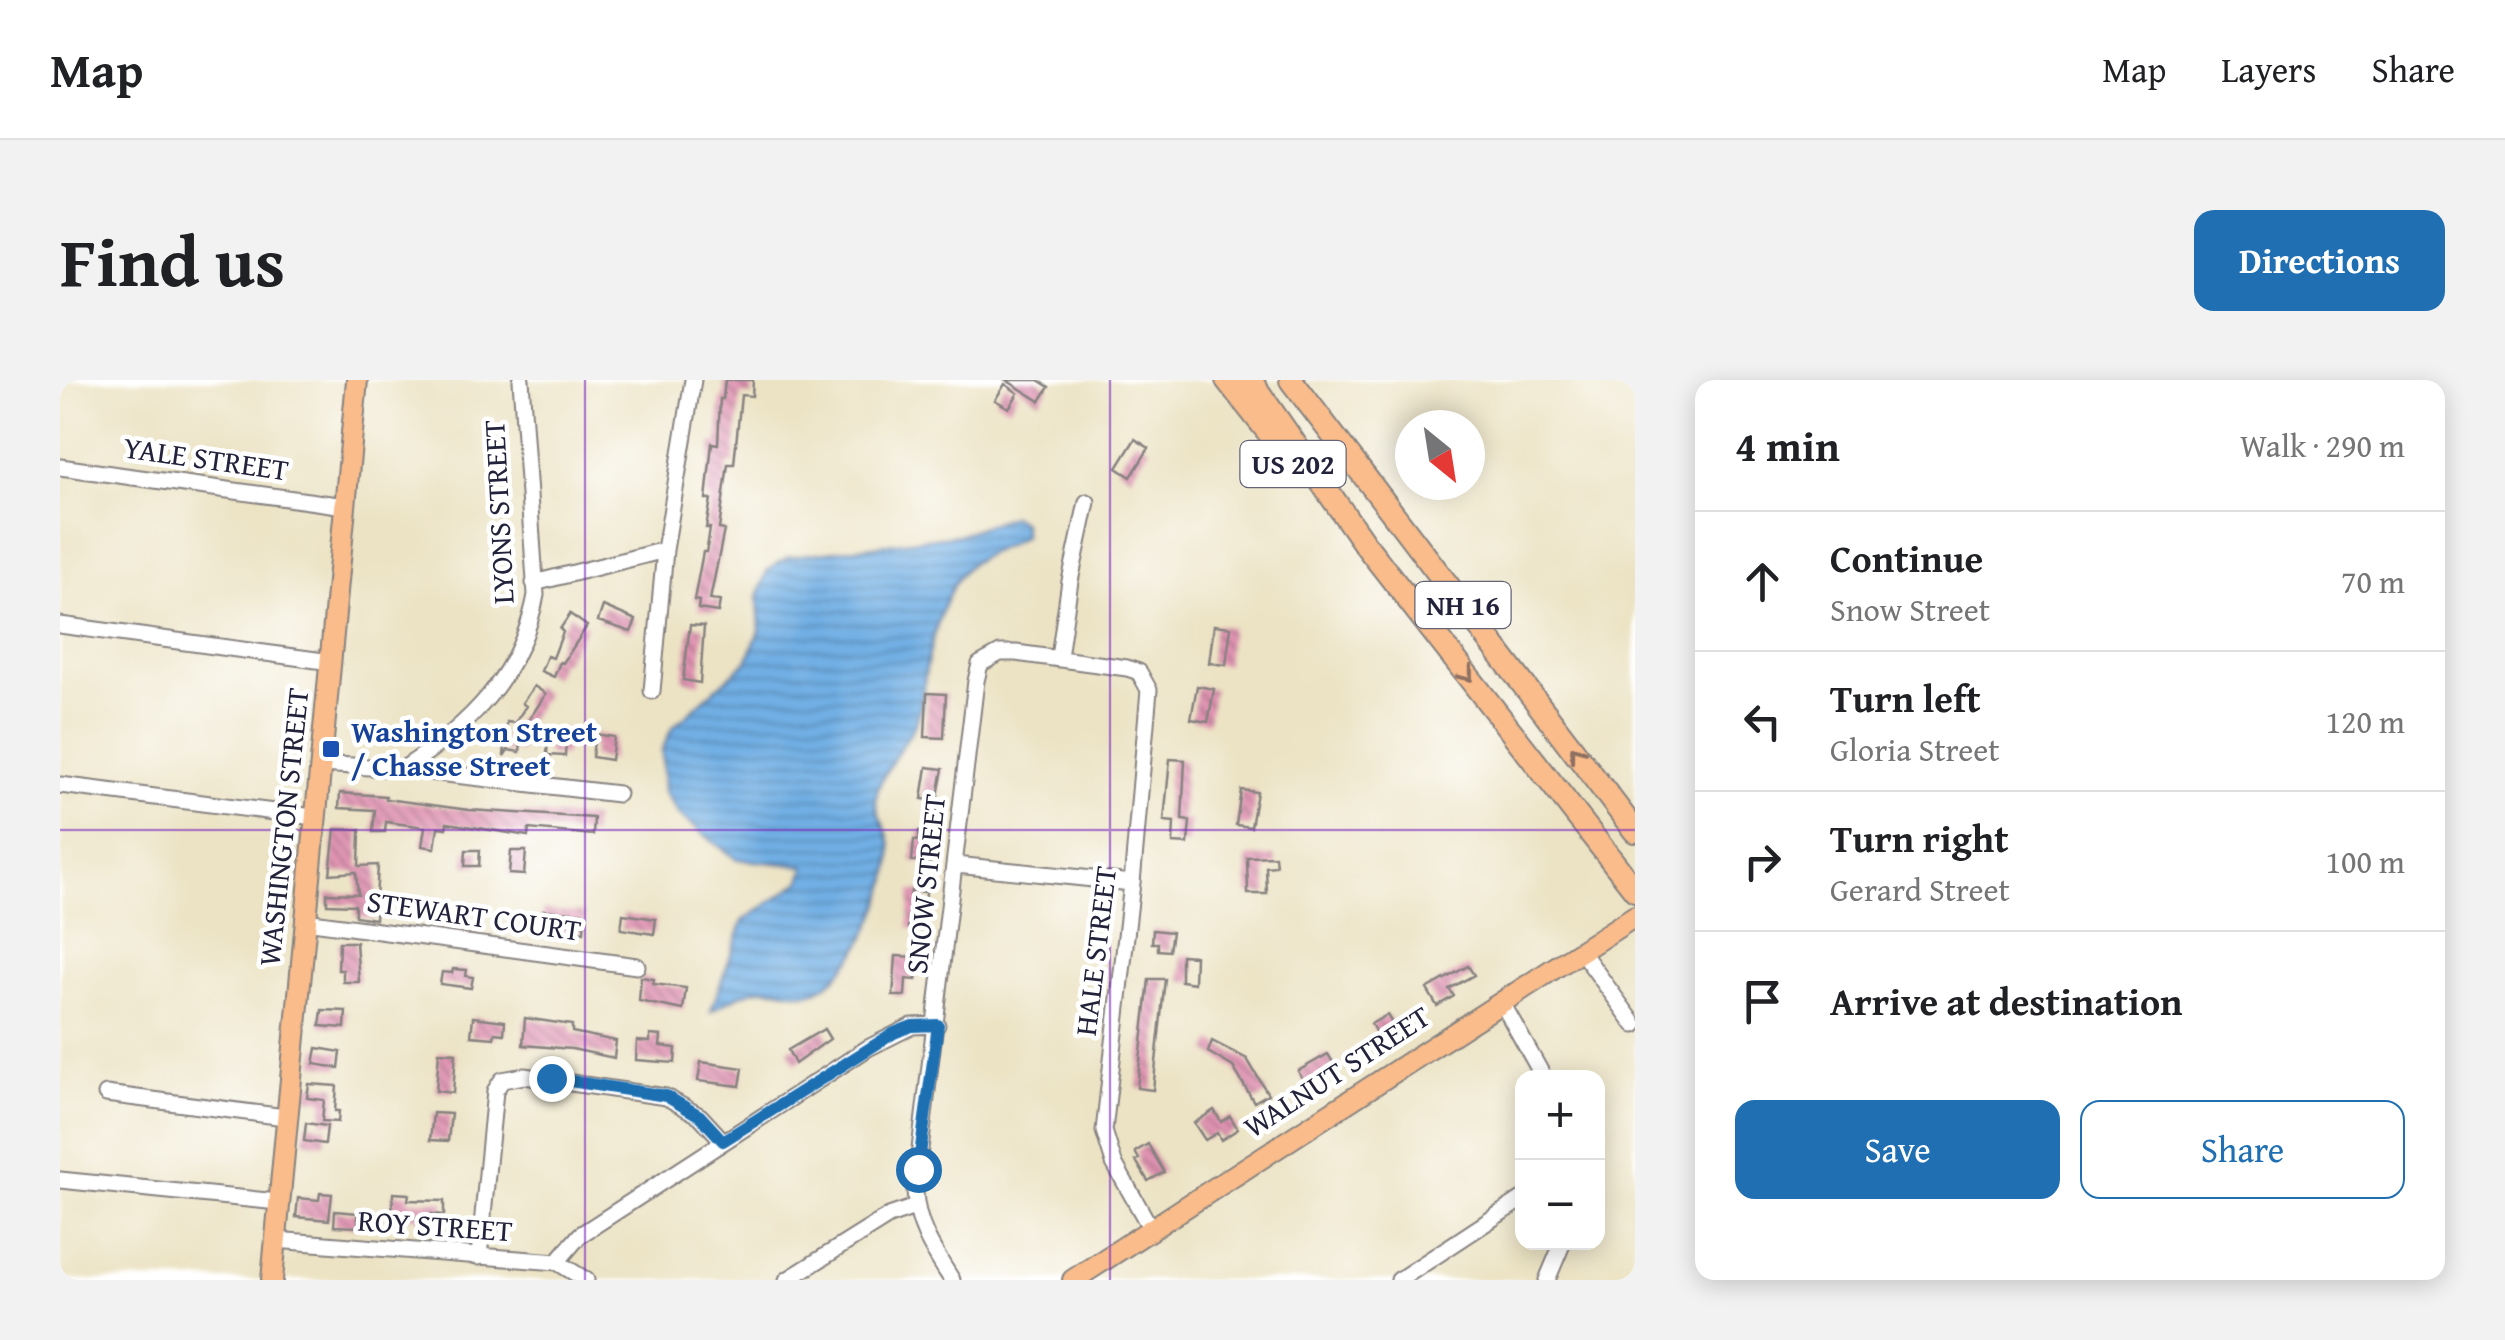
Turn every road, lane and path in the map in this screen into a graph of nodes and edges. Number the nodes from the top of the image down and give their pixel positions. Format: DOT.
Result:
graph roads {
  1 [pos="357,380"];
  2 [pos="521,380"];
  3 [pos="693,380"];
  4 [pos="1227,380"];
  5 [pos="1250,380"];
  6 [pos="1290,380"];
  7 [pos="60,466"];
  8 [pos="1087,502"];
  9 [pos="345,506"];
  10 [pos="1364,544"];
  11 [pos="665,550"];
  12 [pos="534,583"];
  13 [pos="60,625"];
  14 [pos="1059,657"];
  15 [pos="331,662"];
  16 [pos="652,691"];
  17 [pos="319,764"];
  18 [pos="403,769"];
  19 [pos="60,785"];
  20 [pos="618,794"];
  21 [pos="314,817"];
  22 [pos="1635,830"];
  23 [pos="956,865"];
  24 [pos="1132,882"];
  25 [pos="1630,883"];
  26 [pos="1635,916"];
  27 [pos="305,921"];
  28 [pos="1582,951"];
  29 [pos="636,966"];
  30 [pos="1502,1001"];
  31 [pos="1635,1024"];
  32 [pos="938,1025"];
  33 [pos="1540,1070"];
  34 [pos="106,1094"];
  35 [pos="285,1117"];
  36 [pos="723,1141"];
  37 [pos="60,1180"];
  38 [pos="278,1202"];
  39 [pos="1515,1203"];
  40 [pos="916,1208"];
  41 [pos="1151,1229"];
  42 [pos="276,1240"];
  43 [pos="1560,1250"];
  44 [pos="479,1258"];
  45 [pos="556,1262"];
  46 [pos="1092,1274"];
  47 [pos="272,1280"];
  48 [pos="586,1280"];
  49 [pos="787,1280"];
  50 [pos="952,1280"];
  51 [pos="1073,1280"];
  52 [pos="1399,1280"];
  53 [pos="1548,1280"];
  1 -- 9 [label="main road, WASHINGTON STREET"];
  2 -- 12 [label="street, LYONS STREET"];
  3 -- 11 [label="street"];
  4 -- 10 [label="highway, US 202"];
  5 -- 10 [label="highway, NH 16"];
  22 -- 6 [label="highway, NH 16, one-way"];
  7 -- 9 [label="street, YALE STREET"];
  8 -- 14 [label="street"];
  9 -- 15 [label="main road, WASHINGTON STREET"];
  10 -- 25 [label="highway, NH 16, one-way"];
  11 -- 12 [label="street"];
  11 -- 16 [label="street"];
  12 -- 18 [label="street, LYONS STREET"];
  13 -- 15 [label="street"];
  14 -- 23 [label="street, SNOW STREET"];
  14 -- 24 [label="street, HALE STREET"];
  15 -- 17 [label="main road, WASHINGTON STREET"];
  17 -- 18 [label="street"];
  17 -- 21 [label="main road, WASHINGTON STREET"];
  18 -- 20 [label="street"];
  19 -- 21 [label="street"];
  21 -- 27 [label="main road, WASHINGTON STREET"];
  23 -- 24 [label="street"];
  23 -- 32 [label="street, SNOW STREET"];
  24 -- 41 [label="street, HALE STREET"];
  26 -- 28 [label="main road, WALNUT STREET"];
  27 -- 29 [label="street, STEWART COURT"];
  27 -- 35 [label="main road, WASHINGTON STREET"];
  28 -- 30 [label="main road, WALNUT STREET"];
  28 -- 31 [label="street"];
  30 -- 33 [label="street"];
  30 -- 41 [label="main road, WALNUT STREET"];
  32 -- 36 [label="street"];
  32 -- 40 [label="street, SNOW STREET"];
  34 -- 35 [label="street"];
  35 -- 38 [label="main road, WASHINGTON STREET"];
  36 -- 44 [label="street"];
  36 -- 45 [label="street"];
  37 -- 38 [label="street"];
  38 -- 42 [label="main road, WASHINGTON STREET"];
  39 -- 52 [label="street"];
  40 -- 49 [label="street"];
  40 -- 50 [label="street"];
  41 -- 46 [label="main road, WALNUT STREET"];
  42 -- 44 [label="street, ROY STREET"];
  42 -- 47 [label="main road, WASHINGTON STREET"];
  43 -- 53 [label="street"];
  44 -- 45 [label="street, ROY STREET"];
  45 -- 48 [label="street, ROY STREET"];
  46 -- 51 [label="main road, WALNUT STREET"];
}
